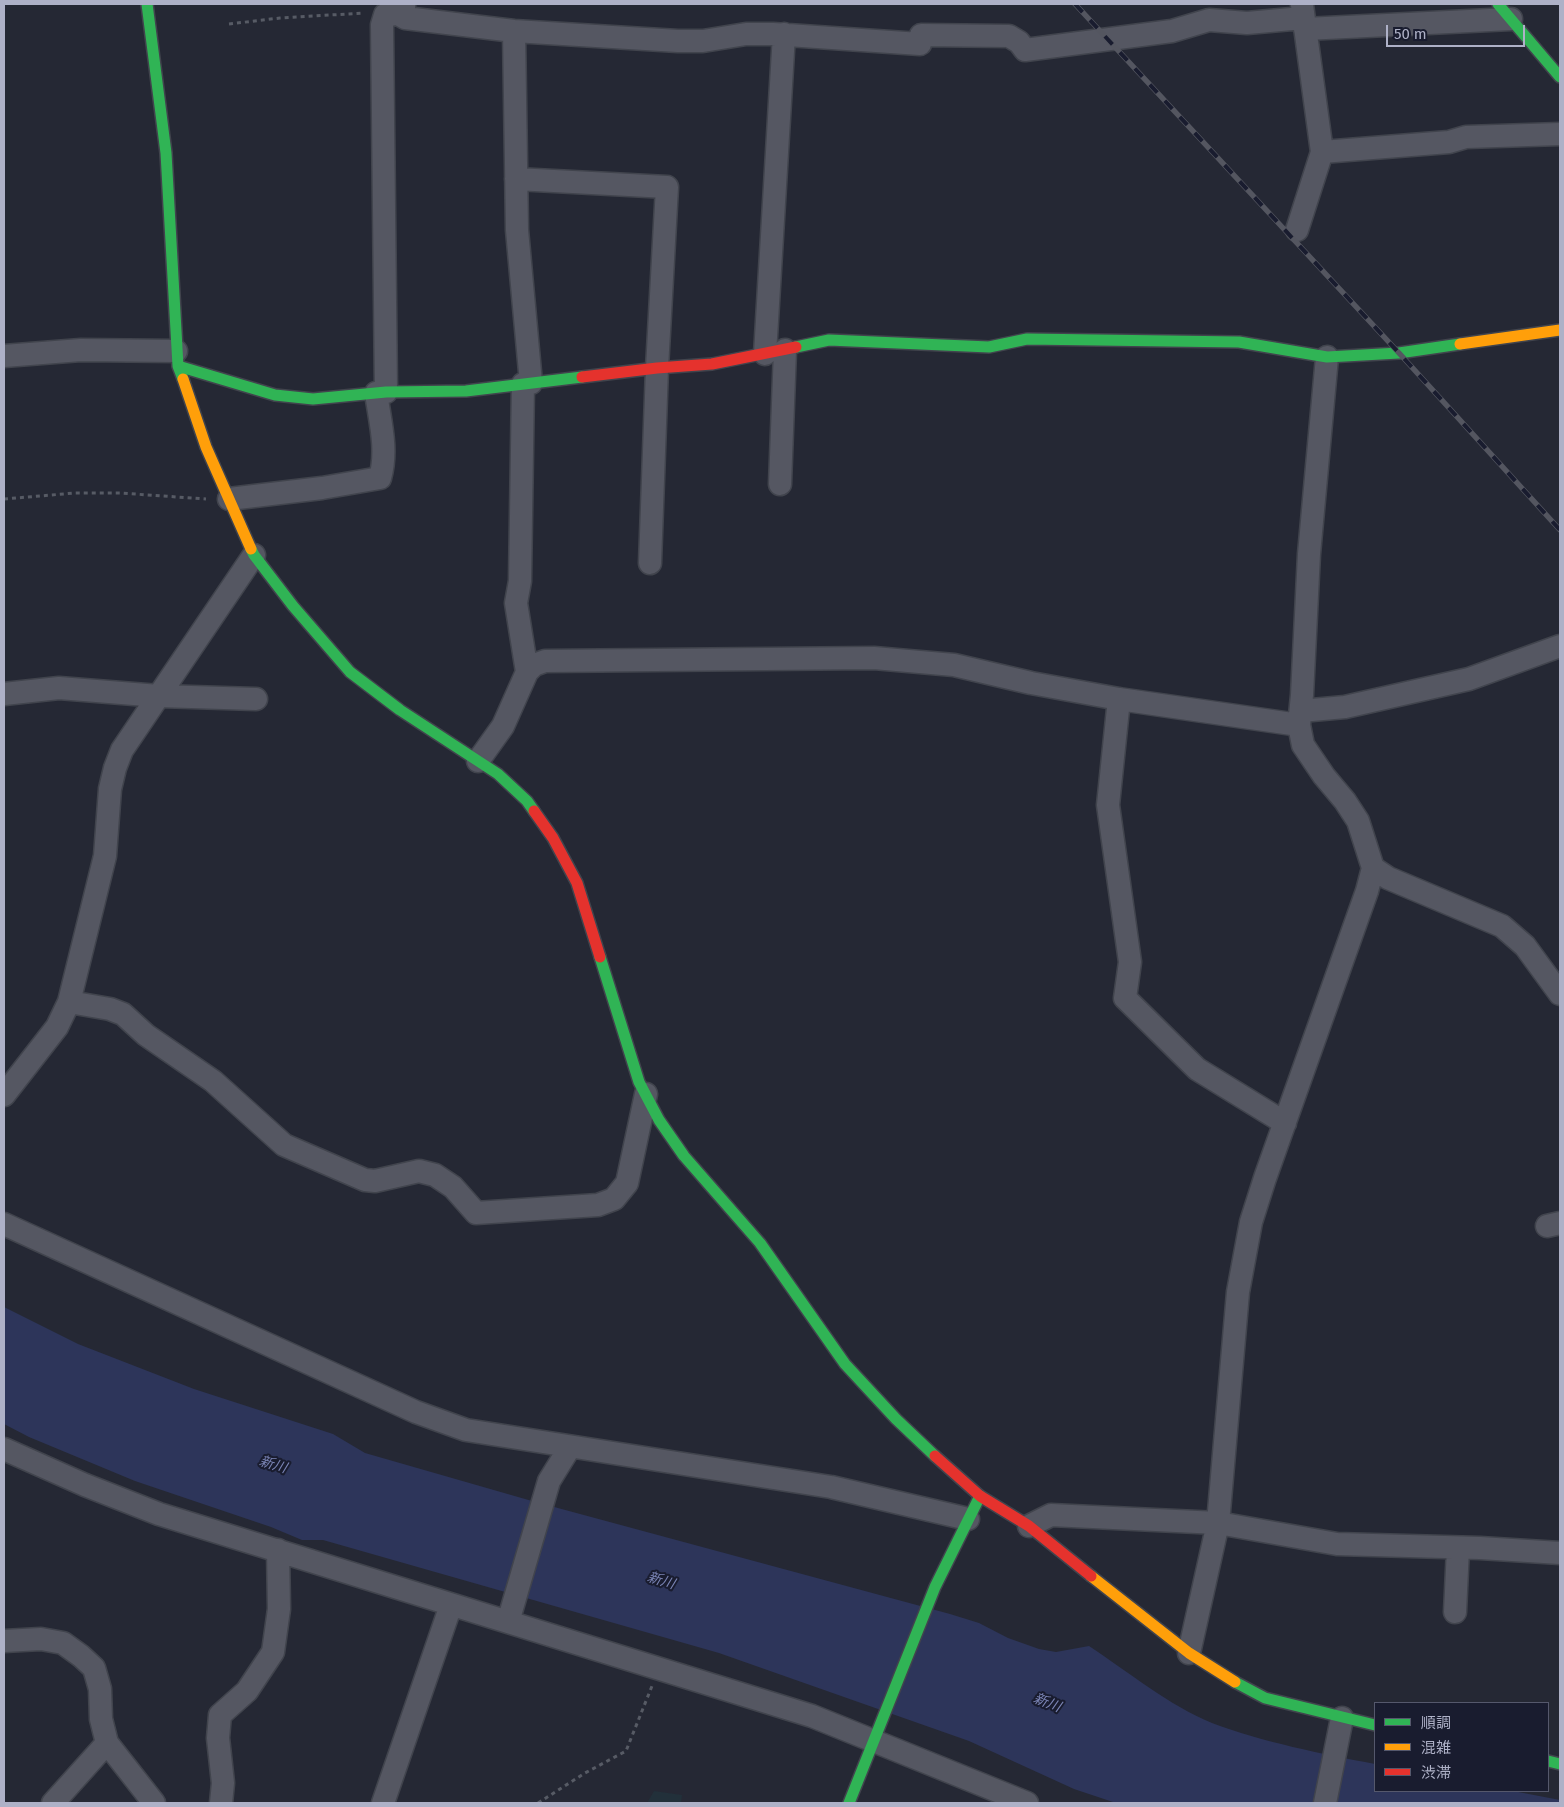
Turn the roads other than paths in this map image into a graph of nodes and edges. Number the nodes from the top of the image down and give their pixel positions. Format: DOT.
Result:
graph roads {
  1 [pos="147,4"];
  2 [pos="396,11"];
  3 [pos="1505,12"];
  4 [pos="1303,17"];
  5 [pos="514,31"];
  6 [pos="784,34"];
  7 [pos="1560,77"];
  8 [pos="1560,134"];
  9 [pos="1322,152"];
  10 [pos="516,179"];
  11 [pos="1297,230"];
  12 [pos="1560,330"];
  13 [pos="775,352"];
  14 [pos="4,356"];
  15 [pos="1327,357"];
  16 [pos="177,358"];
  17 [pos="657,368"];
  18 [pos="527,383"];
  19 [pos="381,393"];
  20 [pos="780,484"];
  21 [pos="229,500"];
  22 [pos="254,555"];
  23 [pos="650,563"];
  24 [pos="1560,646"];
  25 [pos="527,672"];
  26 [pos="4,694"];
  27 [pos="159,696"];
  28 [pos="256,699"];
  29 [pos="1119,699"];
  30 [pos="1300,718"];
  31 [pos="478,761"];
  32 [pos="1373,868"];
  33 [pos="1560,994"];
  34 [pos="69,1002"];
  35 [pos="646,1094"];
  36 [pos="4,1095"];
  37 [pos="1284,1123"];
  38 [pos="4,1224"];
  39 [pos="570,1447"];
  40 [pos="4,1449"];
  41 [pos="980,1496"];
  42 [pos="968,1519"];
  43 [pos="1218,1523"];
  44 [pos="1029,1526"];
  45 [pos="1458,1548"];
  46 [pos="278,1550"];
  47 [pos="1560,1553"];
  48 [pos="451,1605"];
  49 [pos="1455,1612"];
  50 [pos="510,1617"];
  51 [pos="4,1641"];
  52 [pos="1189,1652"];
  53 [pos="1374,1725"];
  54 [pos="1340,1728"];
  55 [pos="875,1736"];
  56 [pos="107,1743"];
  57 [pos="53,1803"];
  58 [pos="154,1803"];
  59 [pos="221,1803"];
  60 [pos="383,1803"];
  61 [pos="848,1803"];
  62 [pos="1027,1803"];
  63 [pos="1325,1803"];
  1 -- 16 [label="street"];
  2 -- 5 [label="street"];
  2 -- 19 [label="street"];
  3 -- 4 [label="street"];
  3 -- 7 [label="street"];
  4 -- 6 [label="street"];
  4 -- 9 [label="street"];
  5 -- 6 [label="street"];
  5 -- 10 [label="street"];
  6 -- 13 [label="street"];
  8 -- 9 [label="street"];
  9 -- 11 [label="street"];
  10 -- 17 [label="street"];
  10 -- 18 [label="street"];
  12 -- 15 [label="street"];
  13 -- 15 [label="street"];
  13 -- 17 [label="street"];
  13 -- 20 [label="street"];
  14 -- 16 [label="street"];
  15 -- 30 [label="street"];
  16 -- 19 [label="street"];
  16 -- 21 [label="street"];
  17 -- 18 [label="street"];
  17 -- 23 [label="street"];
  18 -- 19 [label="street"];
  18 -- 25 [label="street"];
  19 -- 21 [label="street"];
  21 -- 22 [label="street"];
  22 -- 27 [label="street"];
  22 -- 31 [label="street"];
  24 -- 30 [label="street"];
  25 -- 29 [label="street"];
  25 -- 31 [label="street"];
  26 -- 27 [label="street"];
  27 -- 28 [label="street"];
  27 -- 34 [label="street"];
  29 -- 30 [label="street"];
  29 -- 37 [label="street"];
  30 -- 32 [label="street"];
  31 -- 35 [label="street"];
  32 -- 33 [label="street"];
  32 -- 37 [label="street"];
  34 -- 35 [label="street"];
  34 -- 36 [label="street"];
  35 -- 41 [label="street"];
  37 -- 43 [label="street"];
  38 -- 39 [label="street"];
  39 -- 42 [label="street"];
  39 -- 50 [label="street"];
  40 -- 46 [label="street"];
  41 -- 42 [label="street"];
  41 -- 44 [label="street"];
  42 -- 55 [label="street"];
  43 -- 44 [label="street"];
  43 -- 45 [label="street"];
  43 -- 52 [label="street"];
  44 -- 52 [label="street"];
  45 -- 47 [label="street"];
  45 -- 49 [label="street"];
  46 -- 48 [label="street"];
  46 -- 59 [label="street"];
  48 -- 50 [label="street"];
  48 -- 60 [label="street"];
  50 -- 55 [label="street"];
  51 -- 56 [label="street"];
  52 -- 54 [label="street"];
  53 -- 54 [label="street"];
  54 -- 63 [label="street"];
  55 -- 61 [label="street"];
  55 -- 62 [label="street"];
  56 -- 57 [label="street"];
  56 -- 58 [label="street"];
}
